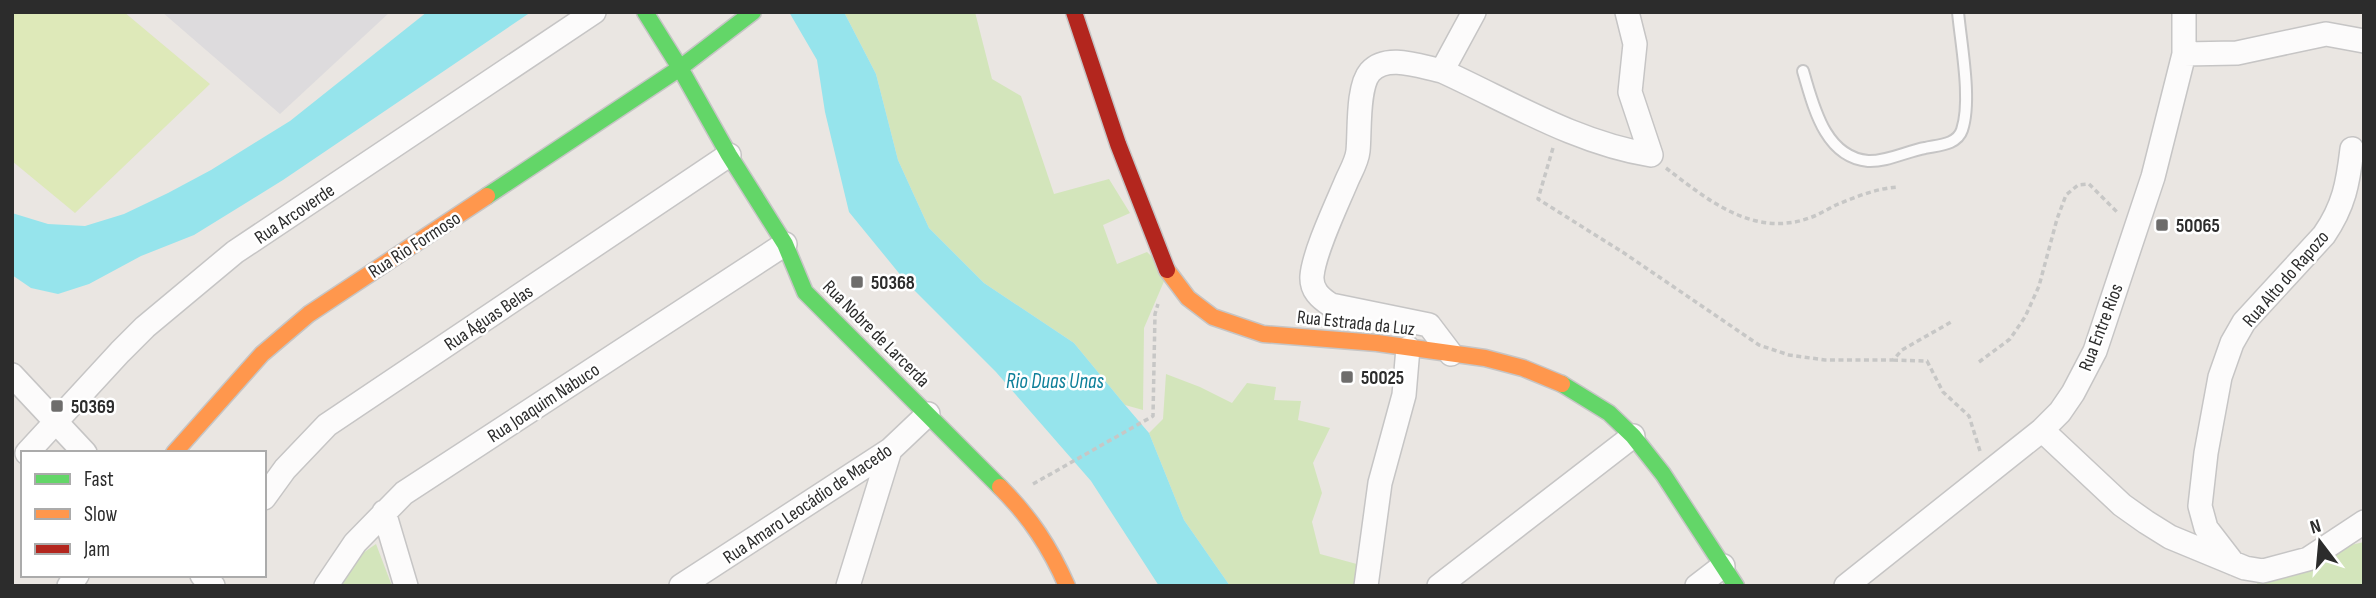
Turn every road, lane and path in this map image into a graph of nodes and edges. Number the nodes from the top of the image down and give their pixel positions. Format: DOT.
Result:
graph roads {
  1 [pos="594,12"];
  2 [pos="753,12"];
  3 [pos="1074,12"];
  4 [pos="1474,12"];
  5 [pos="1627,12"];
  6 [pos="1958,12"];
  7 [pos="2184,12"];
  8 [pos="646,13"];
  9 [pos="2364,41"];
  10 [pos="2184,54"];
  11 [pos="680,68"];
  12 [pos="1442,71"];
  13 [pos="1803,71"];
  14 [pos="1548,122"];
  15 [pos="2352,149"];
  16 [pos="729,155"];
  17 [pos="1651,155"];
  18 [pos="1898,187"];
  19 [pos="2139,220"];
  20 [pos="785,244"];
  21 [pos="1155,314"];
  22 [pos="1951,322"];
  23 [pos="1408,348"];
  24 [pos="1451,354"];
  25 [pos="1894,360"];
  26 [pos="1979,362"];
  27 [pos="12,375"];
  28 [pos="928,414"];
  29 [pos="57,422"];
  30 [pos="2042,430"];
  31 [pos="1633,436"];
  32 [pos="890,450"];
  33 [pos="29,451"];
  34 [pos="83,451"];
  35 [pos="176,451"];
  36 [pos="1056,470"];
  37 [pos="1983,477"];
  38 [pos="266,495"];
  39 [pos="384,512"];
  40 [pos="2364,522"];
  41 [pos="2233,563"];
  42 [pos="1724,566"];
  43 [pos="326,586"];
  44 [pos="406,586"];
  45 [pos="681,586"];
  46 [pos="848,586"];
  47 [pos="1067,586"];
  48 [pos="1366,586"];
  49 [pos="1439,586"];
  50 [pos="1697,586"];
  51 [pos="1736,586"];
  52 [pos="1846,586"];
  1 -- 29 [label="street, Rua Arcoverde"];
  2 -- 11 [label="street, Rua Rio Formoso"];
  3 -- 23 [label="street, Rua Estrada da Luz"];
  4 -- 12 [label="street"];
  5 -- 17 [label="street"];
  6 -- 13 [label="lane"];
  7 -- 10 [label="street, Rua Entre Rios"];
  8 -- 11 [label="street, Rua Nobre de Larcerda"];
  9 -- 10 [label="street"];
  10 -- 19 [label="street, Rua Entre Rios"];
  11 -- 16 [label="street, Rua Nobre de Larcerda"];
  11 -- 35 [label="street, Rua Rio Formoso"];
  12 -- 14 [label="street"];
  12 -- 24 [label="street"];
  14 -- 17 [label="street"];
  14 -- 25 [label="path"];
  15 -- 41 [label="street, Rua Alto do Rapozo"];
  16 -- 20 [label="street, Rua Nobre de Larcerda"];
  16 -- 38 [label="street, Rua Águas Belas"];
  17 -- 18 [label="path"];
  19 -- 26 [label="path"];
  19 -- 30 [label="street, Rua Entre Rios"];
  20 -- 28 [label="street, Rua Nobre de Larcerda"];
  20 -- 39 [label="street, Rua Joaquim Nabuco"];
  21 -- 36 [label="path"];
  22 -- 25 [label="path"];
  23 -- 24 [label="street, Rua Estrada da Luz"];
  23 -- 48 [label="street"];
  24 -- 31 [label="street, Rua Estrada da Luz"];
  25 -- 37 [label="path"];
  27 -- 29 [label="street"];
  28 -- 32 [label="street, Rua Amaro Leocádio de Macedo"];
  28 -- 47 [label="street, Rua Nobre de Larcerda"];
  29 -- 33 [label="street, Rua Arcoverde"];
  29 -- 34 [label="street"];
  30 -- 37 [label="street, Rua Entre Rios"];
  30 -- 41 [label="street"];
  31 -- 42 [label="street, Rua Estrada da Luz"];
  31 -- 49 [label="street"];
  32 -- 45 [label="street, Rua Amaro Leocádio de Macedo"];
  32 -- 46 [label="street"];
  37 -- 52 [label="street, Rua Entre Rios"];
  39 -- 43 [label="street, Rua Joaquim Nabuco"];
  39 -- 44 [label="street"];
  40 -- 41 [label="street"];
  42 -- 50 [label="street"];
  42 -- 51 [label="street, Rua Estrada da Luz"];
}
